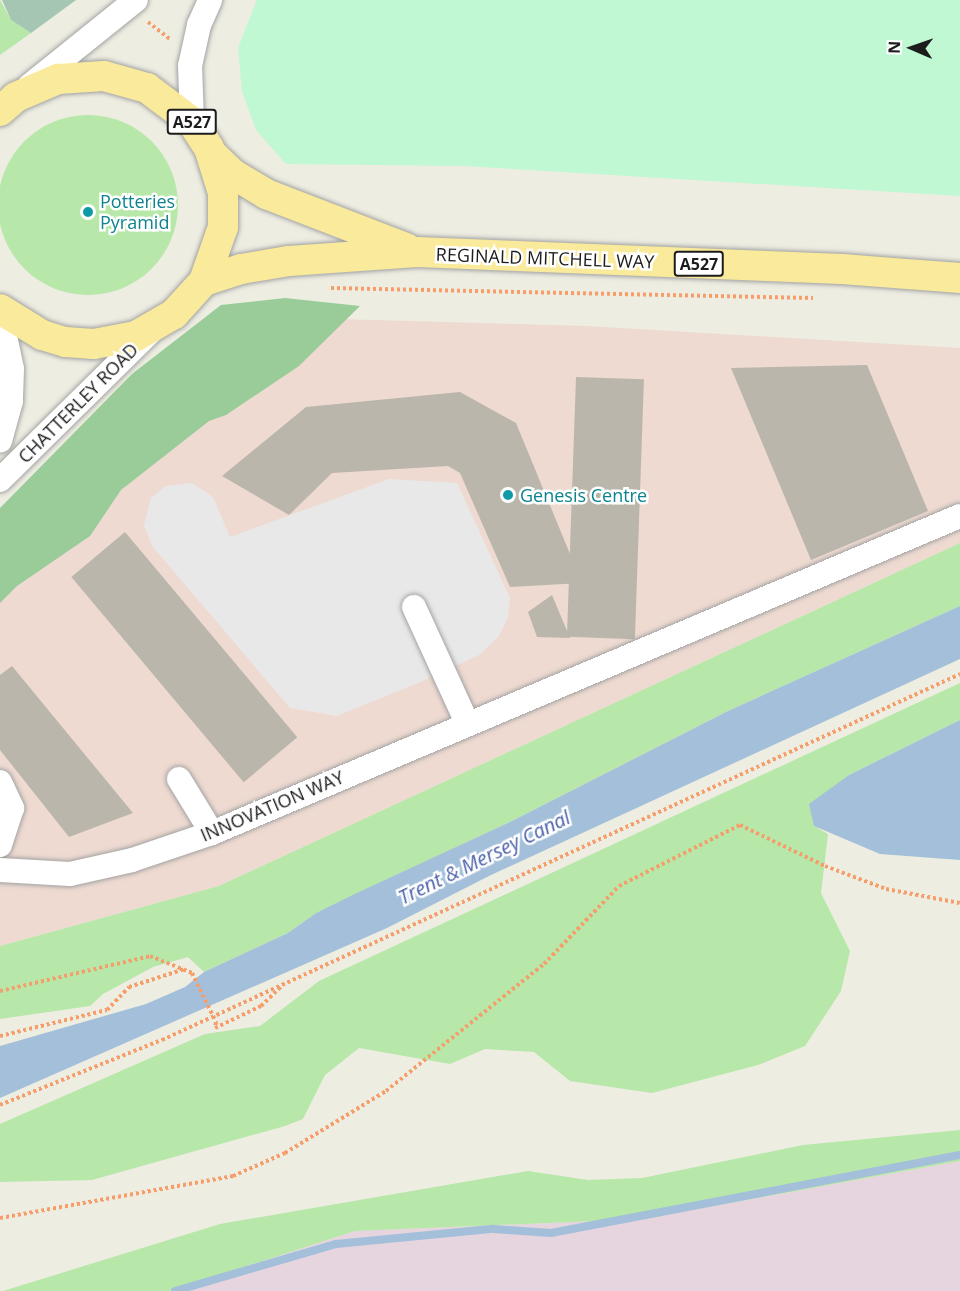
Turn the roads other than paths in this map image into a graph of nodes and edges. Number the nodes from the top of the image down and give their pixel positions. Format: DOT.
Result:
graph roads {
  1 [pos="210,0"];
  2 [pos="137,7"];
  3 [pos="8,104"];
  4 [pos="192,122"];
  5 [pos="212,154"];
  6 [pos="417,252"];
  7 [pos="960,278"];
  8 [pos="204,281"];
  9 [pos="0,310"];
  10 [pos="156,327"];
  11 [pos="0,441"];
  12 [pos="0,480"];
  13 [pos="960,516"];
  14 [pos="414,607"];
  15 [pos="467,723"];
  16 [pos="179,779"];
  17 [pos="0,782"];
  18 [pos="212,833"];
  19 [pos="0,845"];
  20 [pos="0,870"];
  1 -- 4 [label="street"];
  2 -- 3 [label="street"];
  3 -- 4 [label="main road, A527"];
  4 -- 5 [label="main road, A527"];
  5 -- 6 [label="main road, REGINALD MITCHELL WAY / A527"];
  5 -- 8 [label="main road, A527"];
  6 -- 7 [label="main road, REGINALD MITCHELL WAY / A527"];
  6 -- 8 [label="main road, REGINALD MITCHELL WAY / A527"];
  8 -- 10 [label="main road, A527"];
  9 -- 10 [label="main road, A527"];
  9 -- 11 [label="street, CHATTERLEY ROAD"];
  10 -- 12 [label="street, CHATTERLEY ROAD"];
  13 -- 15 [label="street, INNOVATION WAY"];
  14 -- 15 [label="street"];
  15 -- 18 [label="street, INNOVATION WAY"];
  16 -- 18 [label="street"];
  17 -- 19 [label="street"];
  18 -- 20 [label="street, INNOVATION WAY"];
}
